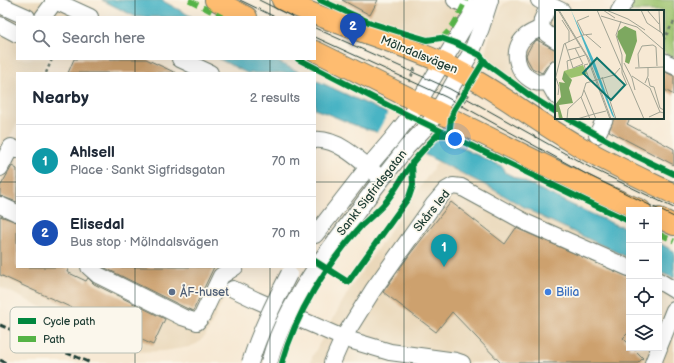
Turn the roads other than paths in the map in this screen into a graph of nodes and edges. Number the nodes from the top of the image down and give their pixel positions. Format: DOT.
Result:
graph roads {
  1 [pos="215,0"];
  2 [pos="282,0"];
  3 [pos="455,0"];
  4 [pos="490,0"];
  5 [pos="54,1"];
  6 [pos="0,5"];
  7 [pos="478,5"];
  8 [pos="550,5"];
  9 [pos="0,16"];
  10 [pos="25,16"];
  11 [pos="44,16"];
  12 [pos="88,16"];
  13 [pos="245,16"];
  14 [pos="16,24"];
  15 [pos="0,25"];
  16 [pos="542,28"];
  17 [pos="0,32"];
  18 [pos="16,33"];
  19 [pos="16,39"];
  20 [pos="555,39"];
  21 [pos="316,52"];
  22 [pos="182,60"];
  23 [pos="664,61"];
  24 [pos="674,66"];
  25 [pos="459,71"];
  26 [pos="208,72"];
  27 [pos="552,75"];
  28 [pos="555,91"];
  29 [pos="427,107"];
  30 [pos="605,119"];
  31 [pos="597,135"];
  32 [pos="316,140"];
  33 [pos="14,149"];
  34 [pos="368,167"];
  35 [pos="0,168"];
  36 [pos="382,179"];
  37 [pos="674,194"];
  38 [pos="0,205"];
  39 [pos="634,207"];
  40 [pos="16,213"];
  41 [pos="662,219"];
  42 [pos="674,225"];
  43 [pos="316,234"];
  44 [pos="316,267"];
  45 [pos="626,267"];
  46 [pos="90,268"];
  47 [pos="233,268"];
  48 [pos="242,268"];
  49 [pos="293,268"];
  50 [pos="315,268"];
  51 [pos="662,283"];
  52 [pos="674,290"];
  53 [pos="674,310"];
  54 [pos="343,338"];
  55 [pos="662,340"];
  56 [pos="658,351"];
  57 [pos="250,363"];
  58 [pos="268,363"];
  59 [pos="332,363"];
  60 [pos="462,363"];
  61 [pos="652,363"];
  1 -- 13 [label="main road"];
  2 -- 25 [label="main road, Mölndalsvägen"];
  3 -- 7 [label="street"];
  4 -- 25 [label="street"];
  5 -- 11 [label="street"];
  5 -- 12 [label="street"];
  6 -- 10 [label="street"];
  7 -- 25 [label="street"];
  8 -- 16 [label="street"];
  9 -- 14 [label="street"];
  15 -- 18 [label="street"];
  16 -- 20 [label="street"];
  16 -- 27 [label="street"];
  17 -- 19 [label="street"];
  21 -- 29 [label="main road"];
  22 -- 26 [label="street"];
  23 -- 24 [label="street"];
  25 -- 29 [label="street"];
  25 -- 37 [label="main road, Mölndalsvägen"];
  27 -- 28 [label="street"];
  29 -- 34 [label="street, Sankt Sigfridsgatan"];
  29 -- 36 [label="street, Sankt Sigfridsgatan"];
  29 -- 39 [label="main road"];
  30 -- 31 [label="street"];
  32 -- 34 [label="street"];
  33 -- 35 [label="street"];
  34 -- 36 [label="street"];
  34 -- 43 [label="street, Sankt Sigfridsgatan"];
  36 -- 44 [label="street, Sankt Sigfridsgatan, bridge"];
  38 -- 40 [label="street"];
  41 -- 42 [label="main road"];
  45 -- 54 [label="street, Skårs led"];
  46 -- 47 [label="street"];
  48 -- 54 [label="street"];
  49 -- 57 [label="street, bridge"];
  50 -- 58 [label="street, Sankt Sigfridsgatan, bridge"];
  51 -- 52 [label="street"];
  53 -- 55 [label="street"];
  54 -- 59 [label="street"];
  54 -- 60 [label="street"];
  56 -- 61 [label="street"];
}
